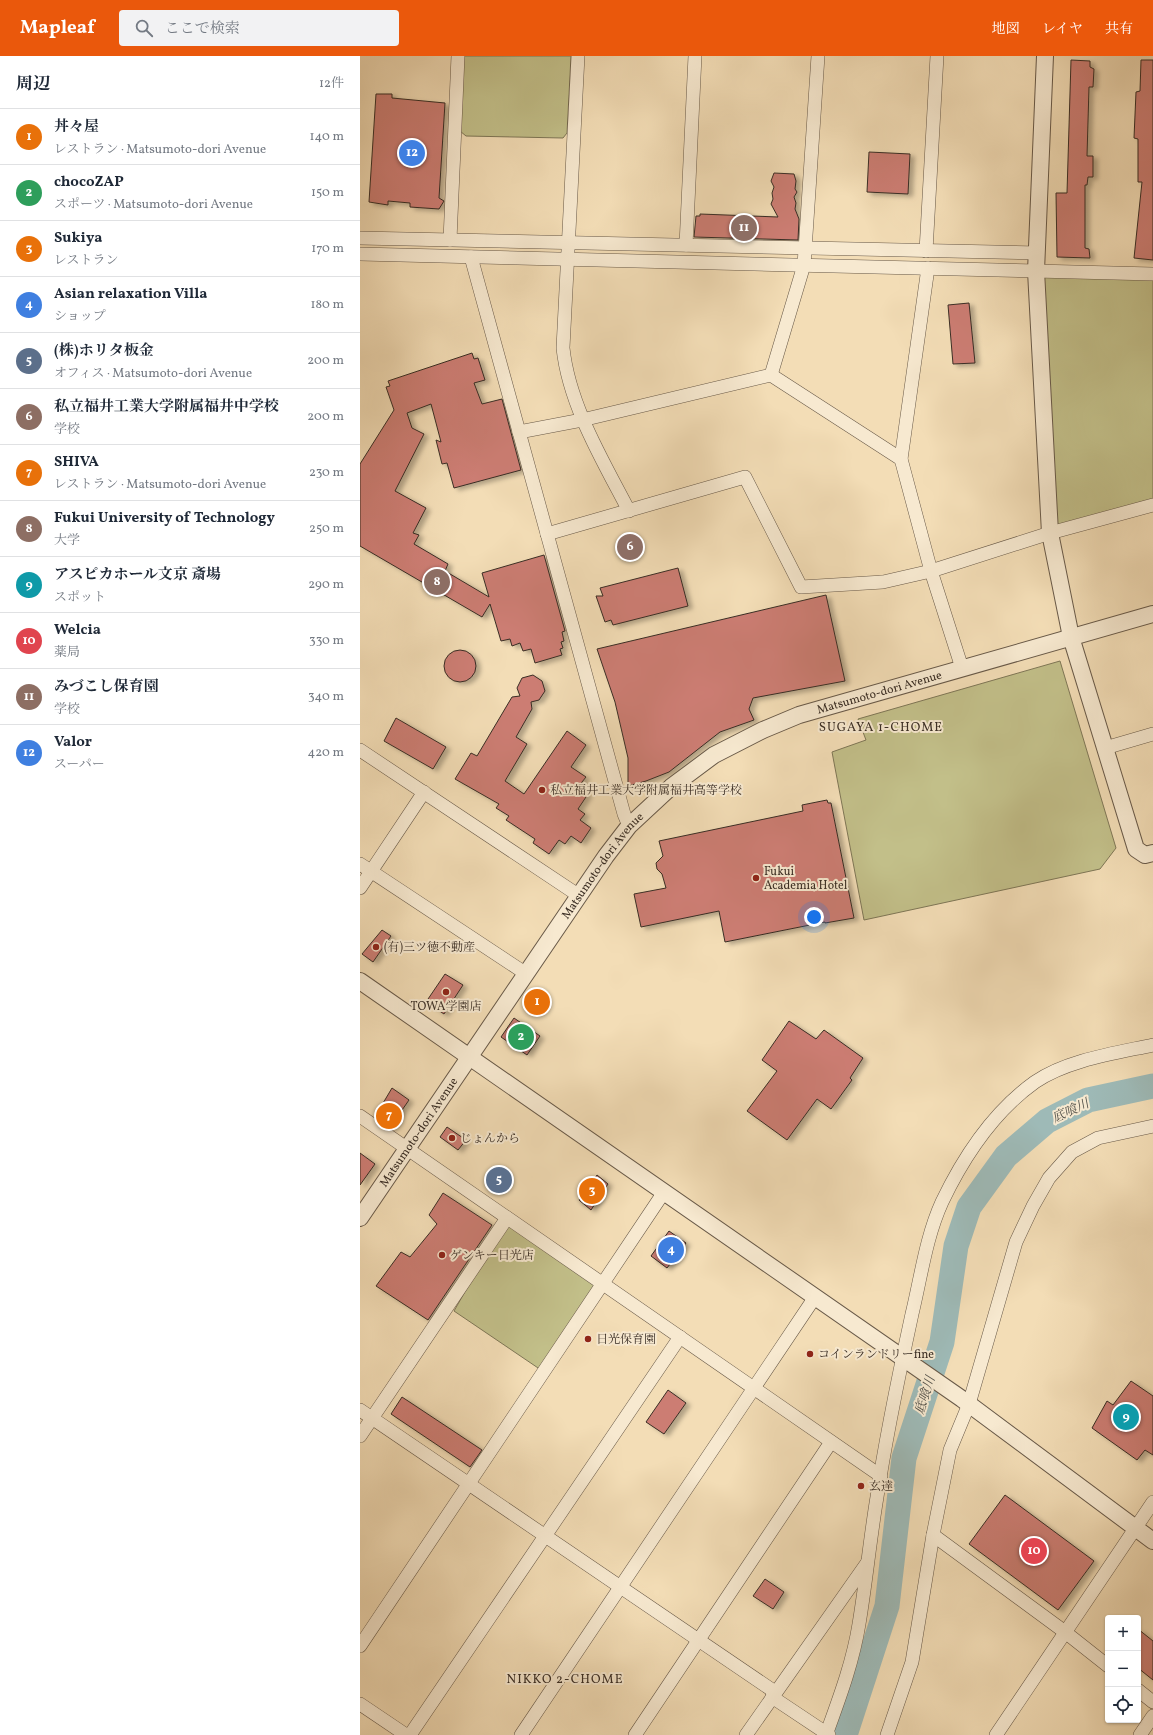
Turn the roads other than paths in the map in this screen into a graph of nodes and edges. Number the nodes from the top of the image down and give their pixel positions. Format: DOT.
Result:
graph roads {
  1 [pos="458,56"];
  2 [pos="578,56"];
  3 [pos="695,56"];
  4 [pos="818,56"];
  5 [pos="937,56"];
  6 [pos="1045,56"];
  7 [pos="360,238"];
  8 [pos="450,240"];
  9 [pos="569,243"];
  10 [pos="686,245"];
  11 [pos="805,249"];
  12 [pos="926,251"];
  13 [pos="1037,253"];
  14 [pos="360,254"];
  15 [pos="471,257"];
  16 [pos="569,259"];
  17 [pos="804,265"];
  18 [pos="928,268"];
  19 [pos="1036,271"];
  20 [pos="1153,274"];
  21 [pos="771,375"];
  22 [pos="582,420"];
  23 [pos="519,432"];
  24 [pos="901,459"];
  25 [pos="1153,505"];
  26 [pos="629,511"];
  27 [pos="1050,533"];
  28 [pos="547,534"];
  29 [pos="931,571"];
  30 [pos="1153,614"];
  31 [pos="1071,637"];
  32 [pos="962,668"];
  33 [pos="1153,734"];
  34 [pos="1105,748"];
  35 [pos="360,750"];
  36 [pos="424,792"];
  37 [pos="630,826"];
  38 [pos="1153,853"];
  39 [pos="360,864"];
  40 [pos="371,871"];
  41 [pos="360,888"];
  42 [pos="578,896"];
  43 [pos="525,973"];
  44 [pos="360,981"];
  45 [pos="1153,1045"];
  46 [pos="468,1056"];
  47 [pos="360,1116"];
  48 [pos="1153,1126"];
  49 [pos="407,1148"];
  50 [pos="664,1192"];
  51 [pos="360,1218"];
  52 [pos="507,1218"];
  53 [pos="603,1284"];
  54 [pos="815,1297"];
  55 [pos="680,1338"];
  56 [pos="907,1361"];
  57 [pos="754,1388"];
  58 [pos="966,1401"];
  59 [pos="360,1410"];
  60 [pos="372,1418"];
  61 [pos="360,1436"];
  62 [pos="832,1442"];
  63 [pos="880,1476"];
  64 [pos="469,1484"];
  65 [pos="1153,1502"];
  66 [pos="1136,1527"];
  67 [pos="933,1535"];
  68 [pos="545,1536"];
  69 [pos="1153,1541"];
  70 [pos="868,1562"];
  71 [pos="620,1587"];
  72 [pos="1065,1632"];
  73 [pos="699,1640"];
  74 [pos="360,1646"];
  75 [pos="1105,1664"];
  76 [pos="1141,1692"];
  77 [pos="773,1694"];
  78 [pos="1153,1702"];
  79 [pos="360,1704"];
  80 [pos="1153,1716"];
  81 [pos="406,1735"];
  82 [pos="410,1735"];
  83 [pos="521,1735"];
  84 [pos="635,1735"];
  85 [pos="746,1735"];
  86 [pos="827,1735"];
  87 [pos="887,1735"];
  88 [pos="996,1735"];
  89 [pos="1140,1735"];
  1 -- 8 [label="street"];
  2 -- 9 [label="street"];
  3 -- 10 [label="street"];
  4 -- 11 [label="street"];
  5 -- 12 [label="street"];
  6 -- 13 [label="street"];
  7 -- 8 [label="street"];
  8 -- 9 [label="street"];
  9 -- 10 [label="street"];
  9 -- 16 [label="street"];
  10 -- 11 [label="street"];
  11 -- 12 [label="street"];
  11 -- 17 [label="street"];
  12 -- 13 [label="street"];
  13 -- 19 [label="street"];
  14 -- 15 [label="street"];
  15 -- 16 [label="street"];
  15 -- 23 [label="street"];
  16 -- 17 [label="street"];
  16 -- 22 [label="street"];
  17 -- 18 [label="street"];
  17 -- 21 [label="street"];
  18 -- 19 [label="street"];
  18 -- 24 [label="street"];
  19 -- 20 [label="street"];
  19 -- 27 [label="street"];
  21 -- 22 [label="street"];
  21 -- 24 [label="street"];
  22 -- 23 [label="street"];
  22 -- 26 [label="street"];
  23 -- 28 [label="street"];
  24 -- 29 [label="street"];
  25 -- 27 [label="street"];
  26 -- 28 [label="street"];
  26 -- 29 [label="street"];
  27 -- 29 [label="street"];
  27 -- 31 [label="street"];
  28 -- 37 [label="street"];
  29 -- 32 [label="street"];
  30 -- 31 [label="street, Matsumoto-dori Avenue"];
  31 -- 32 [label="street, Matsumoto-dori Avenue"];
  31 -- 34 [label="street"];
  32 -- 37 [label="street, Matsumoto-dori Avenue"];
  33 -- 34 [label="street"];
  34 -- 38 [label="street"];
  35 -- 36 [label="street"];
  36 -- 40 [label="street"];
  36 -- 42 [label="street"];
  37 -- 42 [label="street, Matsumoto-dori Avenue"];
  39 -- 40 [label="street"];
  40 -- 41 [label="street"];
  40 -- 43 [label="street"];
  42 -- 43 [label="street, Matsumoto-dori Avenue"];
  43 -- 46 [label="street, Matsumoto-dori Avenue"];
  44 -- 46 [label="street"];
  45 -- 56 [label="street"];
  46 -- 49 [label="street, Matsumoto-dori Avenue"];
  46 -- 50 [label="street"];
  47 -- 49 [label="street"];
  48 -- 58 [label="street"];
  49 -- 51 [label="street, Matsumoto-dori Avenue"];
  49 -- 52 [label="street"];
  50 -- 53 [label="street"];
  50 -- 54 [label="street"];
  52 -- 53 [label="street"];
  52 -- 60 [label="street"];
  53 -- 55 [label="street"];
  53 -- 64 [label="street"];
  54 -- 56 [label="street"];
  54 -- 57 [label="street"];
  55 -- 57 [label="street"];
  55 -- 68 [label="street"];
  56 -- 58 [label="street"];
  56 -- 63 [label="street"];
  57 -- 62 [label="street"];
  57 -- 71 [label="street"];
  58 -- 66 [label="street"];
  58 -- 67 [label="street"];
  59 -- 60 [label="street"];
  60 -- 61 [label="street"];
  60 -- 64 [label="street"];
  62 -- 63 [label="street"];
  62 -- 73 [label="street"];
  63 -- 70 [label="street"];
  64 -- 68 [label="street"];
  64 -- 74 [label="street"];
  65 -- 66 [label="street"];
  66 -- 69 [label="street"];
  66 -- 72 [label="street"];
  67 -- 72 [label="street"];
  67 -- 87 [label="street"];
  68 -- 71 [label="street"];
  68 -- 82 [label="street"];
  70 -- 77 [label="street"];
  70 -- 86 [label="street"];
  71 -- 73 [label="street"];
  71 -- 83 [label="street"];
  72 -- 75 [label="street"];
  72 -- 88 [label="street"];
  73 -- 77 [label="street"];
  73 -- 84 [label="street"];
  76 -- 78 [label="street"];
  77 -- 85 [label="street"];
  77 -- 86 [label="street"];
  79 -- 81 [label="street"];
  80 -- 89 [label="street"];
}
